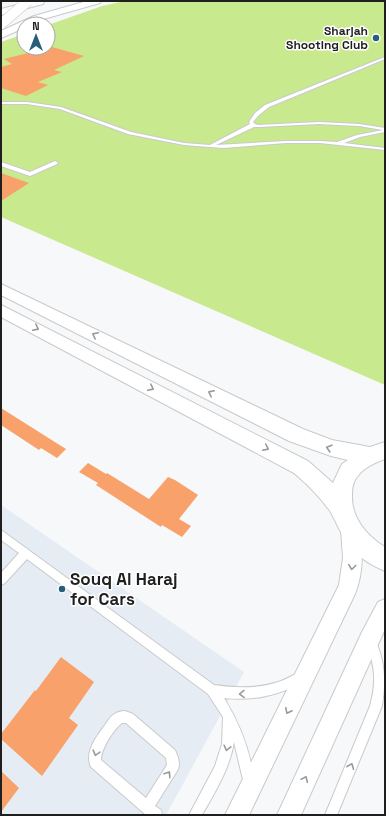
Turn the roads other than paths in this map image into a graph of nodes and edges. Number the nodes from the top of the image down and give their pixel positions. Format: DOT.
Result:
graph roads {
  1 [pos="28,1"];
  2 [pos="45,1"];
  3 [pos="80,1"];
  4 [pos="97,1"];
  5 [pos="1,12"];
  6 [pos="1,20"];
  7 [pos="1,24"];
  8 [pos="1,34"];
  9 [pos="385,58"];
  10 [pos="1,103"];
  11 [pos="255,126"];
  12 [pos="385,131"];
  13 [pos="337,144"];
  14 [pos="350,145"];
  15 [pos="211,146"];
  16 [pos="223,147"];
  17 [pos="385,149"];
  18 [pos="55,163"];
  19 [pos="1,164"];
  20 [pos="1,289"];
  21 [pos="1,310"];
  22 [pos="381,451"];
  23 [pos="346,520"];
  24 [pos="1,534"];
  25 [pos="26,552"];
  26 [pos="385,560"];
  27 [pos="1,580"];
  28 [pos="385,609"];
  29 [pos="368,639"];
  30 [pos="305,675"];
  31 [pos="212,690"];
  32 [pos="226,710"];
  33 [pos="249,790"];
  34 [pos="152,811"];
  35 [pos="195,815"];
  36 [pos="237,815"];
  37 [pos="289,815"];
  38 [pos="331,815"];
  1 -- 7 [label="highway, bridge"];
  2 -- 5 [label="highway"];
  3 -- 6 [label="highway"];
  4 -- 8 [label="highway"];
  9 -- 11 [label="lane"];
  10 -- 15 [label="lane"];
  11 -- 12 [label="lane"];
  11 -- 15 [label="lane"];
  11 -- 16 [label="lane"];
  12 -- 13 [label="lane"];
  12 -- 14 [label="lane"];
  13 -- 14 [label="lane"];
  13 -- 16 [label="lane"];
  14 -- 17 [label="lane"];
  15 -- 16 [label="lane"];
  18 -- 19 [label="lane"];
  22 -- 20 [label="street, one-way"];
  21 -- 23 [label="street, one-way"];
  22 -- 23 [label="street"];
  23 -- 26 [label="street"];
  23 -- 30 [label="street, one-way"];
  24 -- 25 [label="lane"];
  25 -- 27 [label="lane"];
  25 -- 31 [label="lane"];
  28 -- 29 [label="street"];
  37 -- 29 [label="street, one-way"];
  38 -- 29 [label="lane, one-way"];
  30 -- 31 [label="lane, one-way"];
  30 -- 33 [label="street, one-way"];
  31 -- 32 [label="lane"];
  32 -- 33 [label="lane"];
  32 -- 35 [label="lane, one-way"];
  33 -- 36 [label="street"];
  34 -- 34 [label="lane, one-way"];
}
